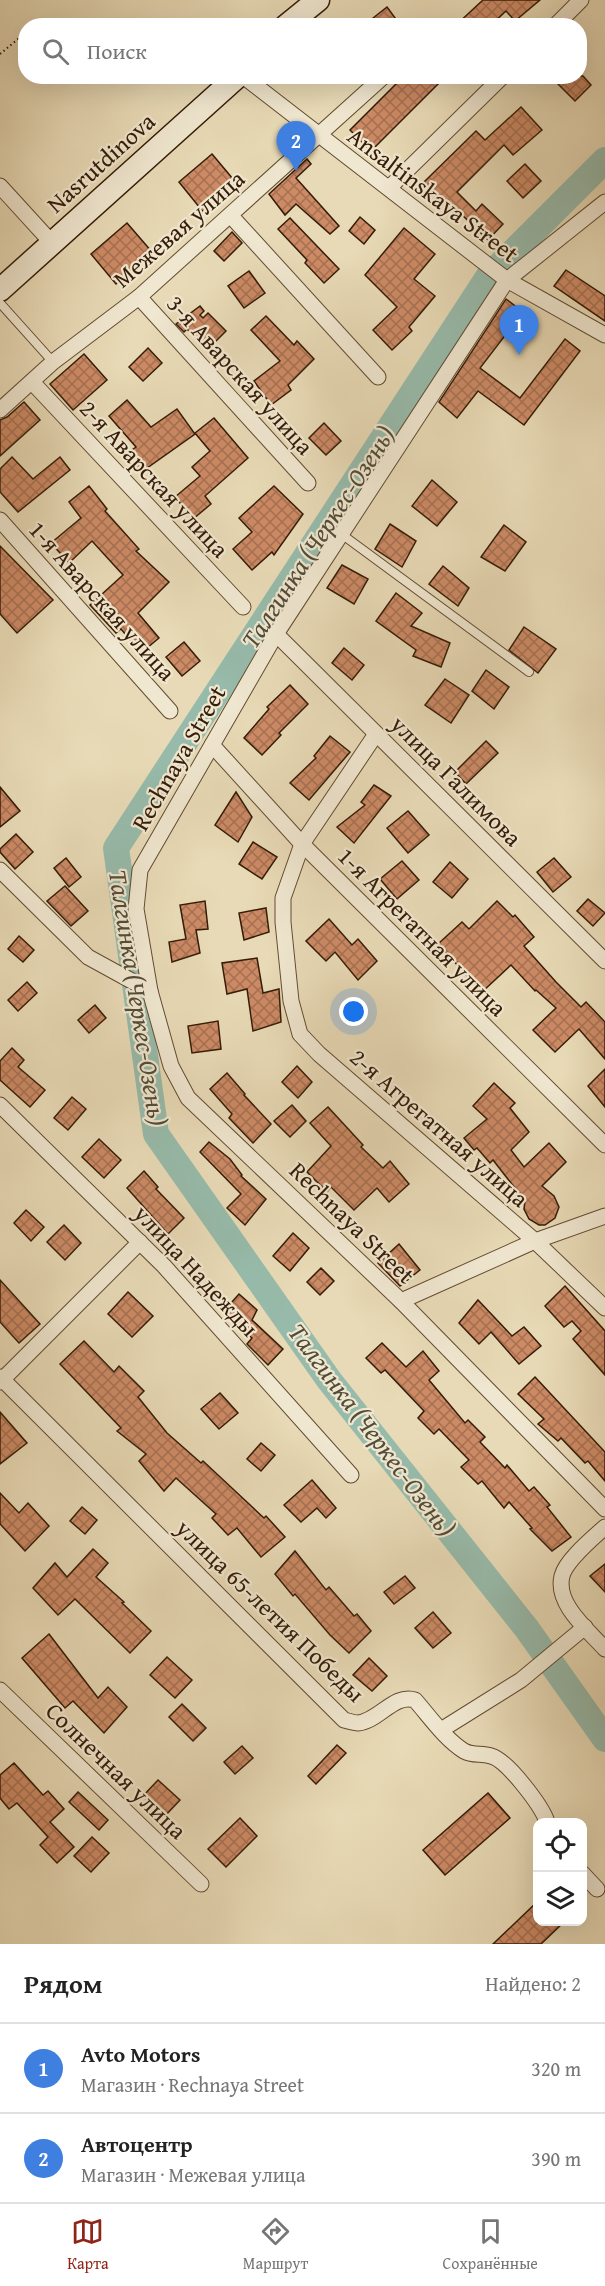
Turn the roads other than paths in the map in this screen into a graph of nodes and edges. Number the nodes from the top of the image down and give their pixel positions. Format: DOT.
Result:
graph roads {
  1 [pos="336,0"];
  2 [pos="581,0"];
  3 [pos="301,13"];
  4 [pos="563,18"];
  5 [pos="211,84"];
  6 [pos="229,84"];
  7 [pos="253,84"];
  8 [pos="375,84"];
  9 [pos="495,84"];
  10 [pos="317,135"];
  11 [pos="0,186"];
  12 [pos="389,188"];
  13 [pos="605,201"];
  14 [pos="231,216"];
  15 [pos="48,238"];
  16 [pos="0,270"];
  17 [pos="503,277"];
  18 [pos="0,290"];
  19 [pos="139,297"];
  20 [pos="0,303"];
  21 [pos="605,335"];
  22 [pos="53,362"];
  23 [pos="378,377"];
  24 [pos="32,381"];
  25 [pos="0,410"];
  26 [pos="308,483"];
  27 [pos="0,520"];
  28 [pos="340,533"];
  29 [pos="243,607"];
  30 [pos="276,634"];
  31 [pos="528,672"];
  32 [pos="170,711"];
  33 [pos="376,734"];
  34 [pos="212,745"];
  35 [pos="302,844"];
  36 [pos="0,870"];
  37 [pos="605,961"];
  38 [pos="150,991"];
  39 [pos="0,1105"];
  40 [pos="605,1145"];
  41 [pos="605,1216"];
  42 [pos="535,1241"];
  43 [pos="140,1242"];
  44 [pos="401,1301"];
  45 [pos="605,1308"];
  46 [pos="1,1379"];
  47 [pos="351,1475"];
  48 [pos="605,1509"];
  49 [pos="605,1527"];
  50 [pos="585,1627"];
  51 [pos="605,1649"];
  52 [pos="0,1690"];
  53 [pos="441,1730"];
  54 [pos="546,1818"];
  55 [pos="587,1878"];
  56 [pos="201,1884"];
  57 [pos="597,1889"];
  1 -- 3 [label="main road"];
  2 -- 4 [label="street"];
  5 -- 15 [label="main road, Nasrutdinova"];
  6 -- 15 [label="main road, Nasrutdinova"];
  7 -- 10 [label="street, Ansaltinskaya Street"];
  8 -- 10 [label="street, Межевая улица"];
  9 -- 12 [label="street"];
  10 -- 12 [label="street, Ansaltinskaya Street"];
  10 -- 14 [label="street, Межевая улица"];
  11 -- 15 [label="street"];
  12 -- 17 [label="street, Ansaltinskaya Street"];
  13 -- 17 [label="street, Rechnaya Street"];
  14 -- 19 [label="street, Межевая улица"];
  14 -- 23 [label="street"];
  15 -- 16 [label="main road, Nasrutdinova"];
  15 -- 18 [label="main road, Nasrutdinova"];
  17 -- 21 [label="street, Ansaltinskaya Street"];
  17 -- 28 [label="street, Rechnaya Street"];
  19 -- 22 [label="street, Межевая улица"];
  19 -- 26 [label="street, 3-я Аварская улица"];
  20 -- 22 [label="lane"];
  22 -- 24 [label="street, Межевая улица"];
  24 -- 25 [label="street, Межевая улица"];
  24 -- 29 [label="street, 2-я Аварская улица"];
  27 -- 32 [label="street, 1-я Аварская улица"];
  28 -- 30 [label="street, Rechnaya Street"];
  28 -- 31 [label="lane"];
  30 -- 33 [label="street, улица Галимова"];
  30 -- 34 [label="street, Rechnaya Street"];
  33 -- 35 [label="street, 2-я Агрегатная улица"];
  33 -- 37 [label="street, улица Галимова"];
  34 -- 35 [label="street, 1-я Агрегатная улица"];
  34 -- 38 [label="street, Rechnaya Street"];
  35 -- 40 [label="street, 1-я Агрегатная улица"];
  35 -- 42 [label="street, 2-я Агрегатная улица"];
  36 -- 38 [label="street"];
  38 -- 44 [label="street, Rechnaya Street"];
  39 -- 43 [label="street, улица Надежды"];
  41 -- 42 [label="street"];
  42 -- 44 [label="street"];
  42 -- 45 [label="street, 2-я Агрегатная улица"];
  43 -- 46 [label="street"];
  43 -- 47 [label="street, улица Надежды"];
  44 -- 48 [label="street, Rechnaya Street"];
  46 -- 53 [label="street, улица 65-летия Победы"];
  49 -- 50 [label="street"];
  50 -- 51 [label="street"];
  50 -- 53 [label="street"];
  52 -- 56 [label="street, Солнечная улица"];
  53 -- 54 [label="street, улица 65-летия Победы"];
  55 -- 57 [label="street"];
}
